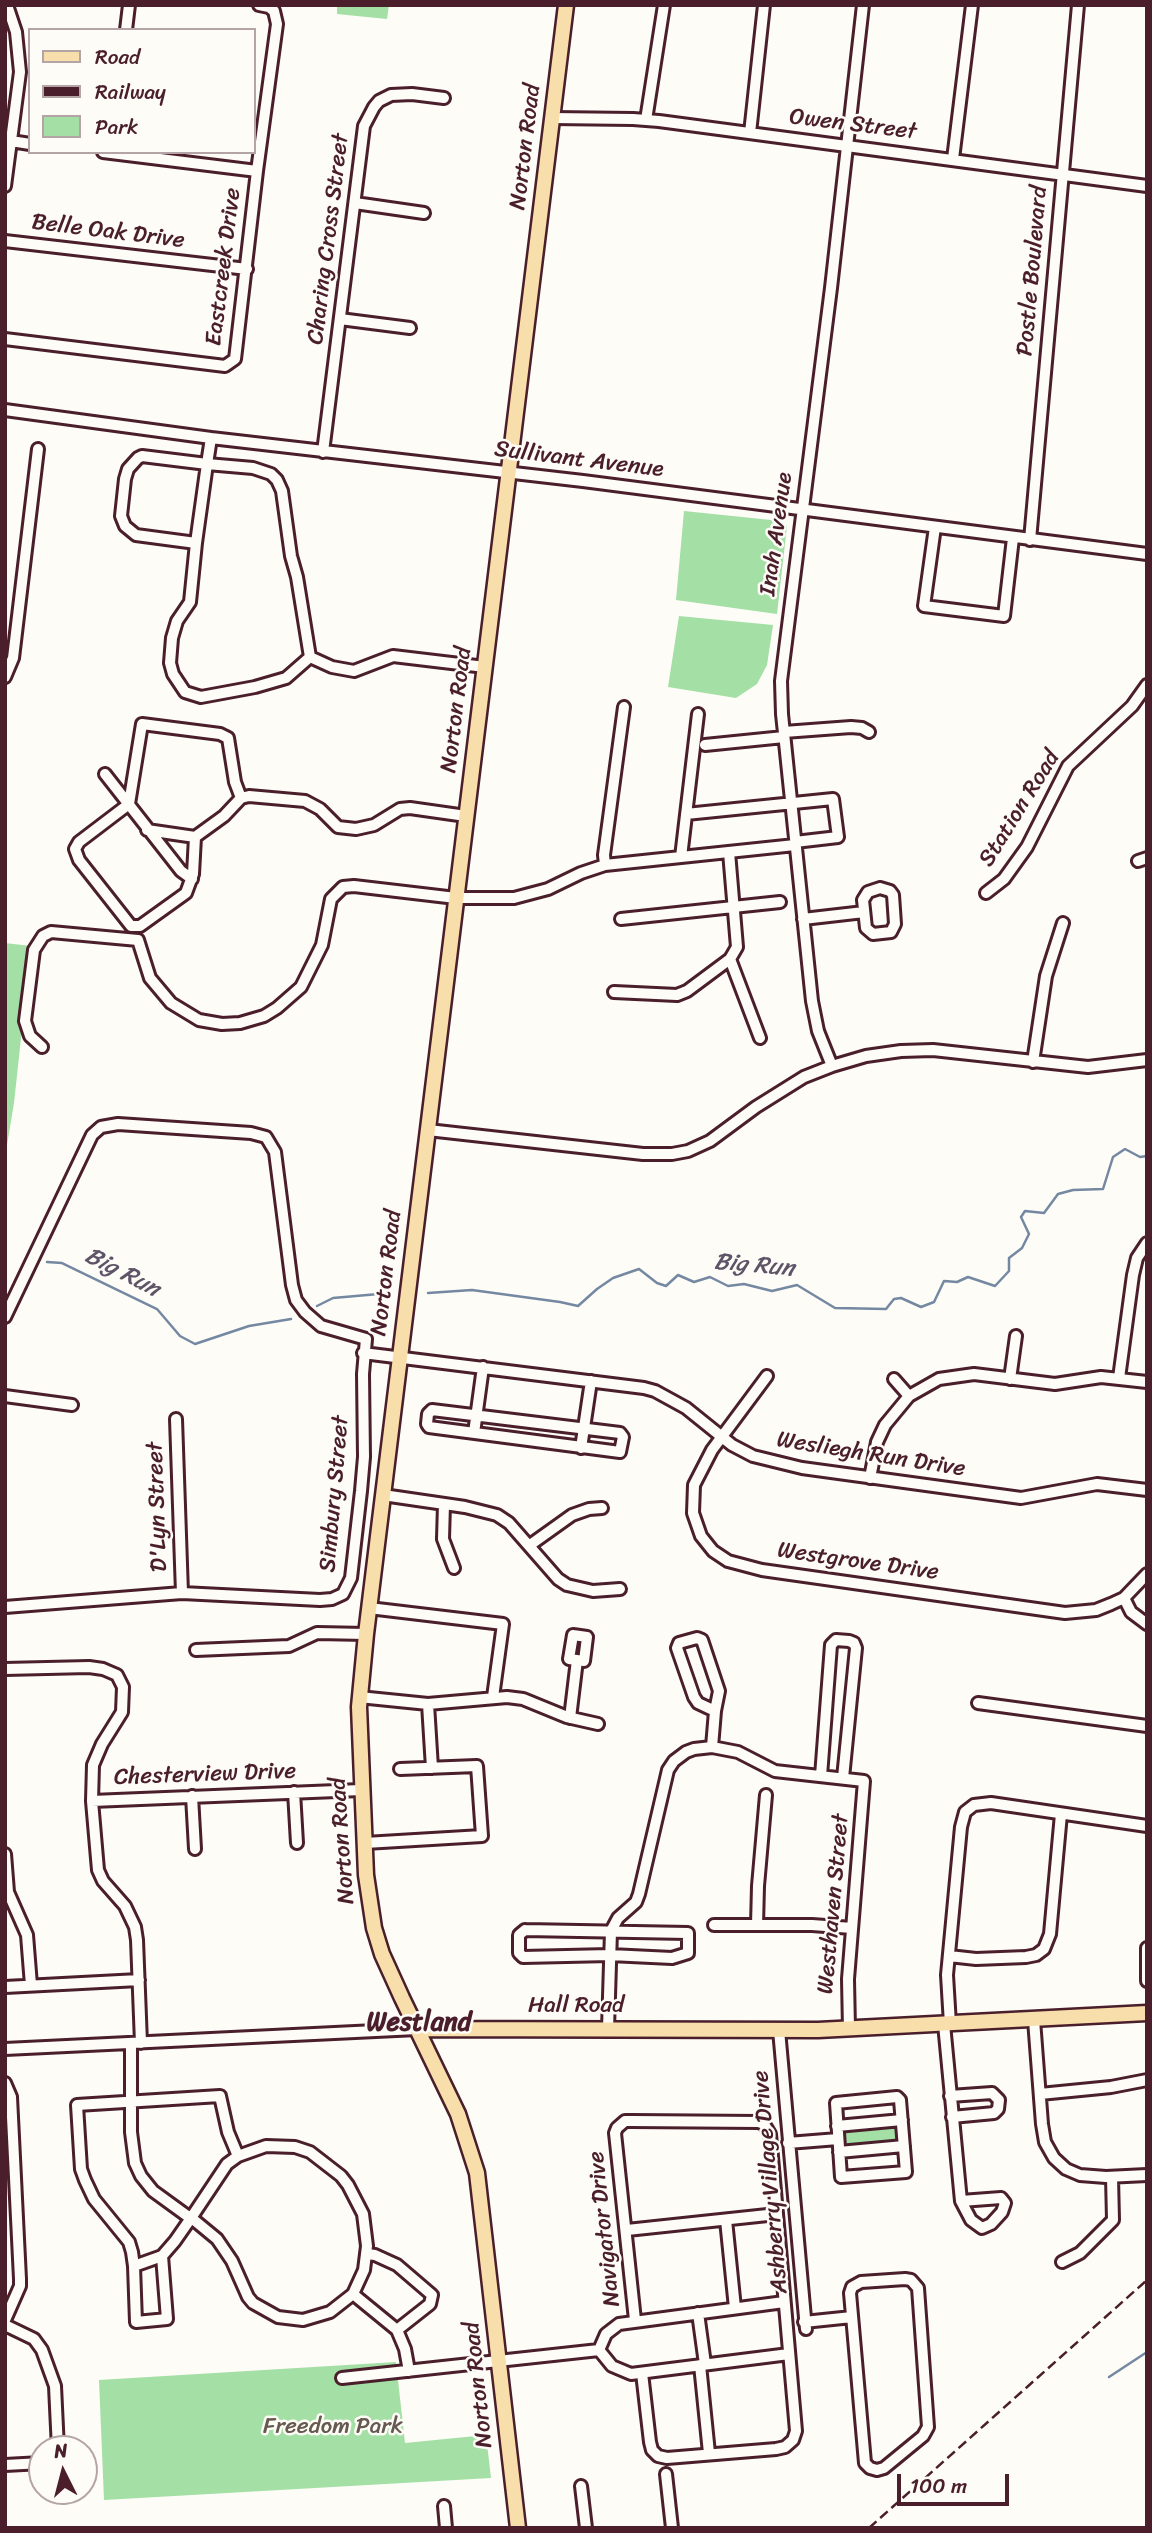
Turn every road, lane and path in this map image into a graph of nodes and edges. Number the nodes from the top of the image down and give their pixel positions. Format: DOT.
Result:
graph roads {
  1 [pos="7,5"];
  2 [pos="129,5"];
  3 [pos="259,5"];
  4 [pos="566,5"];
  5 [pos="664,5"];
  6 [pos="764,5"];
  7 [pos="863,5"];
  8 [pos="972,5"];
  9 [pos="1078,5"];
  10 [pos="126,28"];
  11 [pos="444,98"];
  12 [pos="552,118"];
  13 [pos="646,120"];
  14 [pos="750,133"];
  15 [pos="11,141"];
  16 [pos="28,144"];
  17 [pos="847,145"];
  18 [pos="119,154"];
  19 [pos="953,159"];
  20 [pos="257,171"];
  21 [pos="1063,174"];
  22 [pos="5,186"];
  23 [pos="1147,186"];
  24 [pos="355,203"];
  25 [pos="424,213"];
  26 [pos="5,241"];
  27 [pos="247,269"];
  28 [pos="340,319"];
  29 [pos="410,328"];
  30 [pos="5,339"];
  31 [pos="5,410"];
  32 [pos="211,438"];
  33 [pos="38,449"];
  34 [pos="323,452"];
  35 [pos="207,464"];
  36 [pos="510,472"];
  37 [pos="802,510"];
  38 [pos="934,527"];
  39 [pos="1013,538"];
  40 [pos="1030,540"];
  41 [pos="196,543"];
  42 [pos="1147,554"];
  43 [pos="310,657"];
  44 [pos="485,667"];
  45 [pos="5,677"];
  46 [pos="1147,685"];
  47 [pos="624,708"];
  48 [pos="698,714"];
  49 [pos="869,732"];
  50 [pos="784,734"];
  51 [pos="705,745"];
  52 [pos="105,774"];
  53 [pos="240,798"];
  54 [pos="791,803"];
  55 [pos="129,804"];
  56 [pos="686,814"];
  57 [pos="466,816"];
  58 [pos="148,830"];
  59 [pos="195,836"];
  60 [pos="795,843"];
  61 [pos="729,852"];
  62 [pos="681,857"];
  63 [pos="605,865"];
  64 [pos="191,879"];
  65 [pos="986,893"];
  66 [pos="456,898"];
  67 [pos="780,902"];
  68 [pos="734,907"];
  69 [pos="864,912"];
  70 [pos="621,919"];
  71 [pos="803,919"];
  72 [pos="1063,923"];
  73 [pos="730,960"];
  74 [pos="614,992"];
  75 [pos="760,1038"];
  76 [pos="41,1047"];
  77 [pos="1147,1060"];
  78 [pos="1033,1062"];
  79 [pos="832,1066"];
  80 [pos="428,1130"];
  81 [pos="1147,1243"];
  82 [pos="5,1317"];
  83 [pos="1016,1336"];
  84 [pos="363,1353"];
  85 [pos="400,1356"];
  86 [pos="483,1367"];
  87 [pos="766,1376"];
  88 [pos="1119,1378"];
  89 [pos="1010,1379"];
  90 [pos="894,1380"];
  91 [pos="591,1381"];
  92 [pos="1147,1382"];
  93 [pos="5,1396"];
  94 [pos="909,1396"];
  95 [pos="72,1405"];
  96 [pos="477,1415"];
  97 [pos="176,1419"];
  98 [pos="584,1429"];
  99 [pos="474,1433"];
  100 [pos="722,1438"];
  101 [pos="581,1448"];
  102 [pos="870,1478"];
  103 [pos="1147,1490"];
  104 [pos="383,1495"];
  105 [pos="444,1504"];
  106 [pos="602,1508"];
  107 [pos="530,1545"];
  108 [pos="454,1568"];
  109 [pos="1147,1574"];
  110 [pos="620,1589"];
  111 [pos="182,1593"];
  112 [pos="1124,1598"];
  113 [pos="5,1607"];
  114 [pos="369,1608"];
  115 [pos="1147,1624"];
  116 [pos="366,1633"];
  117 [pos="197,1650"];
  118 [pos="577,1660"];
  119 [pos="5,1670"];
  120 [pos="359,1697"];
  121 [pos="493,1697"];
  122 [pos="978,1703"];
  123 [pos="429,1704"];
  124 [pos="715,1711"];
  125 [pos="570,1718"];
  126 [pos="598,1724"];
  127 [pos="1147,1726"];
  128 [pos="712,1747"];
  129 [pos="432,1768"];
  130 [pos="400,1769"];
  131 [pos="821,1776"];
  132 [pos="843,1778"];
  133 [pos="362,1790"];
  134 [pos="294,1792"];
  135 [pos="766,1795"];
  136 [pos="192,1796"];
  137 [pos="92,1801"];
  138 [pos="1061,1814"];
  139 [pos="1147,1826"];
  140 [pos="297,1843"];
  141 [pos="365,1843"];
  142 [pos="195,1849"];
  143 [pos="5,1854"];
  144 [pos="714,1924"];
  145 [pos="757,1925"];
  146 [pos="852,1928"];
  147 [pos="610,1932"];
  148 [pos="1147,1948"];
  149 [pos="610,1955"];
  150 [pos="949,1956"];
  151 [pos="139,1980"];
  152 [pos="1147,1981"];
  153 [pos="31,1985"];
  154 [pos="5,1987"];
  155 [pos="1147,2013"];
  156 [pos="1034,2020"];
  157 [pos="947,2024"];
  158 [pos="417,2029"];
  159 [pos="608,2029"];
  160 [pos="849,2029"];
  161 [pos="779,2030"];
  162 [pos="136,2043"];
  163 [pos="5,2049"];
  164 [pos="1147,2080"];
  165 [pos="5,2083"];
  166 [pos="1040,2094"];
  167 [pos="950,2096"];
  168 [pos="131,2101"];
  169 [pos="952,2117"];
  170 [pos="902,2120"];
  171 [pos="837,2126"];
  172 [pos="838,2139"];
  173 [pos="788,2143"];
  174 [pos="904,2146"];
  175 [pos="839,2152"];
  176 [pos="238,2156"];
  177 [pos="1147,2175"];
  178 [pos="1112,2177"];
  179 [pos="961,2201"];
  180 [pos="777,2214"];
  181 [pos="191,2218"];
  182 [pos="726,2220"];
  183 [pos="627,2230"];
  184 [pos="367,2254"];
  185 [pos="162,2256"];
  186 [pos="1062,2262"];
  187 [pos="134,2266"];
  188 [pos="353,2294"];
  189 [pos="784,2302"];
  190 [pos="735,2308"];
  191 [pos="698,2313"];
  192 [pos="852,2317"];
  193 [pos="635,2320"];
  194 [pos="5,2323"];
  195 [pos="397,2330"];
  196 [pos="599,2350"];
  197 [pos="789,2354"];
  198 [pos="499,2361"];
  199 [pos="702,2365"];
  200 [pos="409,2371"];
  201 [pos="642,2373"];
  202 [pos="342,2378"];
  203 [pos="57,2435"];
  204 [pos="709,2453"];
  205 [pos="28,2464"];
  206 [pos="5,2465"];
  207 [pos="666,2474"];
  208 [pos="581,2486"];
  209 [pos="444,2506"];
  210 [pos="446,2528"];
  211 [pos="517,2528"];
  212 [pos="586,2528"];
  213 [pos="672,2528"];
  1 -- 15 [label="street"];
  2 -- 10 [label="street"];
  3 -- 20 [label="street, Eastcreek Drive"];
  4 -- 12 [label="main road, Norton Road"];
  5 -- 13 [label="street"];
  6 -- 14 [label="street"];
  7 -- 17 [label="street, Inah Avenue"];
  8 -- 19 [label="street"];
  9 -- 21 [label="street, Postle Boulevard"];
  11 -- 24 [label="street, Charing Cross Street"];
  12 -- 13 [label="street, Owen Street"];
  12 -- 36 [label="main road, Norton Road"];
  13 -- 14 [label="street, Owen Street"];
  14 -- 17 [label="street, Owen Street"];
  15 -- 16 [label="street"];
  15 -- 22 [label="street"];
  17 -- 19 [label="street, Owen Street"];
  17 -- 37 [label="street, Inah Avenue"];
  18 -- 20 [label="street"];
  19 -- 21 [label="street, Owen Street"];
  20 -- 27 [label="street, Eastcreek Drive"];
  21 -- 23 [label="street, Owen Street"];
  21 -- 40 [label="street, Postle Boulevard"];
  24 -- 25 [label="street"];
  24 -- 28 [label="street, Charing Cross Street"];
  26 -- 27 [label="street, Belle Oak Drive"];
  27 -- 30 [label="street, Eastcreek Drive"];
  28 -- 29 [label="street"];
  28 -- 34 [label="street, Charing Cross Street"];
  31 -- 32 [label="street, Sullivant Avenue"];
  32 -- 34 [label="street, Sullivant Avenue"];
  32 -- 35 [label="street"];
  33 -- 45 [label="street"];
  34 -- 36 [label="street, Sullivant Avenue"];
  35 -- 41 [label="street"];
  35 -- 41 [label="street"];
  35 -- 43 [label="street"];
  36 -- 37 [label="street, Sullivant Avenue"];
  36 -- 44 [label="main road, Norton Road"];
  37 -- 38 [label="street, Sullivant Avenue"];
  37 -- 50 [label="street, Inah Avenue"];
  38 -- 39 [label="street, Sullivant Avenue"];
  38 -- 39 [label="street"];
  39 -- 40 [label="street, Sullivant Avenue"];
  40 -- 42 [label="street, Sullivant Avenue"];
  41 -- 43 [label="street"];
  43 -- 44 [label="street"];
  44 -- 57 [label="main road, Norton Road"];
  46 -- 65 [label="street, Station Road"];
  47 -- 63 [label="street"];
  48 -- 56 [label="street"];
  49 -- 50 [label="street"];
  50 -- 51 [label="street"];
  50 -- 54 [label="street, Inah Avenue"];
  52 -- 55 [label="street"];
  53 -- 55 [label="street"];
  53 -- 57 [label="street"];
  53 -- 59 [label="street"];
  54 -- 56 [label="street"];
  54 -- 60 [label="street, Inah Avenue"];
  54 -- 60 [label="street"];
  55 -- 58 [label="street"];
  55 -- 64 [label="street"];
  56 -- 62 [label="street"];
  57 -- 66 [label="main road, Norton Road"];
  58 -- 59 [label="street"];
  58 -- 64 [label="street"];
  59 -- 64 [label="street"];
  60 -- 61 [label="street"];
  60 -- 71 [label="street, Inah Avenue"];
  61 -- 62 [label="street"];
  61 -- 68 [label="street"];
  62 -- 63 [label="street"];
  63 -- 66 [label="street"];
  66 -- 76 [label="street"];
  66 -- 80 [label="main road, Norton Road"];
  67 -- 68 [label="street"];
  68 -- 70 [label="street"];
  68 -- 73 [label="street"];
  69 -- 69 [label="street"];
  69 -- 71 [label="street"];
  71 -- 79 [label="street, Inah Avenue"];
  72 -- 78 [label="street"];
  73 -- 74 [label="street"];
  73 -- 75 [label="street"];
  77 -- 78 [label="street"];
  78 -- 79 [label="street"];
  79 -- 80 [label="street"];
  80 -- 85 [label="main road, Norton Road"];
  81 -- 88 [label="street"];
  82 -- 84 [label="street"];
  83 -- 89 [label="street"];
  84 -- 85 [label="street, Wesliegh Run Drive"];
  84 -- 111 [label="street, Simbury Street"];
  85 -- 86 [label="street, Wesliegh Run Drive"];
  85 -- 104 [label="main road, Norton Road"];
  86 -- 91 [label="street, Wesliegh Run Drive"];
  86 -- 96 [label="street"];
  87 -- 100 [label="street, Westgrove Drive"];
  88 -- 89 [label="street"];
  88 -- 92 [label="street"];
  89 -- 94 [label="street"];
  90 -- 94 [label="street"];
  91 -- 98 [label="street"];
  91 -- 100 [label="street, Wesliegh Run Drive"];
  93 -- 95 [label="street"];
  94 -- 102 [label="street"];
  96 -- 98 [label="street"];
  96 -- 99 [label="street"];
  96 -- 99 [label="street"];
  97 -- 111 [label="street, D'Lyn Street"];
  98 -- 101 [label="street"];
  98 -- 101 [label="street"];
  99 -- 101 [label="street"];
  100 -- 102 [label="street, Wesliegh Run Drive"];
  100 -- 112 [label="street, Westgrove Drive"];
  102 -- 103 [label="street, Wesliegh Run Drive"];
  104 -- 105 [label="street"];
  104 -- 114 [label="main road, Norton Road"];
  105 -- 107 [label="street"];
  105 -- 108 [label="street"];
  106 -- 107 [label="street"];
  107 -- 110 [label="street"];
  109 -- 112 [label="street"];
  111 -- 113 [label="street"];
  112 -- 115 [label="street"];
  114 -- 116 [label="main road, Norton Road"];
  114 -- 121 [label="street"];
  116 -- 117 [label="street"];
  116 -- 120 [label="main road, Norton Road"];
  118 -- 125 [label="street"];
  119 -- 137 [label="street"];
  120 -- 123 [label="street"];
  120 -- 133 [label="main road, Norton Road"];
  121 -- 123 [label="street"];
  121 -- 125 [label="street"];
  122 -- 127 [label="street"];
  123 -- 129 [label="street"];
  124 -- 124 [label="street"];
  124 -- 128 [label="street"];
  125 -- 126 [label="street"];
  128 -- 131 [label="street"];
  128 -- 147 [label="street"];
  129 -- 130 [label="street"];
  129 -- 141 [label="street"];
  131 -- 132 [label="street"];
  131 -- 132 [label="street"];
  132 -- 146 [label="street, Westhaven Street"];
  133 -- 134 [label="street, Chesterview Drive"];
  133 -- 141 [label="main road, Norton Road"];
  134 -- 136 [label="street, Chesterview Drive"];
  134 -- 140 [label="street"];
  135 -- 145 [label="street"];
  136 -- 137 [label="street, Chesterview Drive"];
  136 -- 142 [label="street"];
  137 -- 151 [label="street"];
  138 -- 139 [label="street"];
  138 -- 150 [label="street"];
  138 -- 150 [label="street"];
  141 -- 158 [label="main road, Norton Road"];
  143 -- 153 [label="street"];
  144 -- 145 [label="street"];
  145 -- 146 [label="street"];
  146 -- 160 [label="street, Westhaven Street"];
  147 -- 149 [label="street"];
  147 -- 149 [label="street"];
  147 -- 149 [label="street"];
  148 -- 152 [label="street"];
  149 -- 159 [label="street"];
  150 -- 157 [label="street"];
  151 -- 153 [label="street"];
  151 -- 162 [label="street"];
  153 -- 154 [label="street"];
  155 -- 156 [label="main road, Hall Road"];
  156 -- 157 [label="main road, Hall Road"];
  156 -- 166 [label="street"];
  157 -- 160 [label="main road, Hall Road"];
  157 -- 167 [label="street"];
  158 -- 159 [label="main road, Hall Road"];
  158 -- 162 [label="street, Hall Road"];
  158 -- 198 [label="main road, Norton Road"];
  159 -- 161 [label="main road, Hall Road"];
  160 -- 161 [label="main road, Hall Road"];
  161 -- 173 [label="street, Ashberry Village Drive"];
  162 -- 163 [label="street, Hall Road"];
  162 -- 168 [label="street"];
  164 -- 166 [label="street"];
  165 -- 194 [label="street"];
  166 -- 178 [label="street"];
  167 -- 169 [label="street"];
  167 -- 169 [label="street"];
  168 -- 176 [label="street"];
  168 -- 181 [label="street"];
  168 -- 187 [label="street"];
  169 -- 179 [label="street"];
  170 -- 171 [label="street"];
  170 -- 171 [label="street"];
  170 -- 174 [label="street"];
  171 -- 172 [label="street"];
  172 -- 173 [label="street"];
  172 -- 175 [label="street"];
  173 -- 192 [label="street, Ashberry Village Drive"];
  174 -- 175 [label="street"];
  174 -- 175 [label="street"];
  176 -- 181 [label="street"];
  176 -- 184 [label="street"];
  177 -- 178 [label="street"];
  178 -- 186 [label="street"];
  180 -- 182 [label="street"];
  180 -- 183 [label="street, Navigator Drive"];
  180 -- 189 [label="street, Navigator Drive"];
  181 -- 185 [label="street"];
  181 -- 188 [label="street"];
  182 -- 183 [label="street"];
  182 -- 190 [label="street"];
  183 -- 193 [label="street, Navigator Drive"];
  184 -- 188 [label="street"];
  184 -- 195 [label="street"];
  185 -- 187 [label="street"];
  185 -- 187 [label="street"];
  188 -- 195 [label="street"];
  189 -- 190 [label="street"];
  189 -- 197 [label="street, Navigator Drive"];
  190 -- 191 [label="street"];
  191 -- 193 [label="street"];
  191 -- 199 [label="street"];
  192 -- 192 [label="street"];
  193 -- 196 [label="street"];
  194 -- 203 [label="street"];
  195 -- 200 [label="street"];
  196 -- 198 [label="street"];
  196 -- 201 [label="street"];
  197 -- 199 [label="street"];
  197 -- 204 [label="street, Navigator Drive"];
  198 -- 200 [label="street"];
  198 -- 211 [label="main road, Norton Road"];
  199 -- 201 [label="street"];
  199 -- 204 [label="street"];
  200 -- 202 [label="street"];
  201 -- 204 [label="street"];
  205 -- 206 [label="street"];
  207 -- 213 [label="street"];
  208 -- 212 [label="street"];
  209 -- 210 [label="street"];
}
